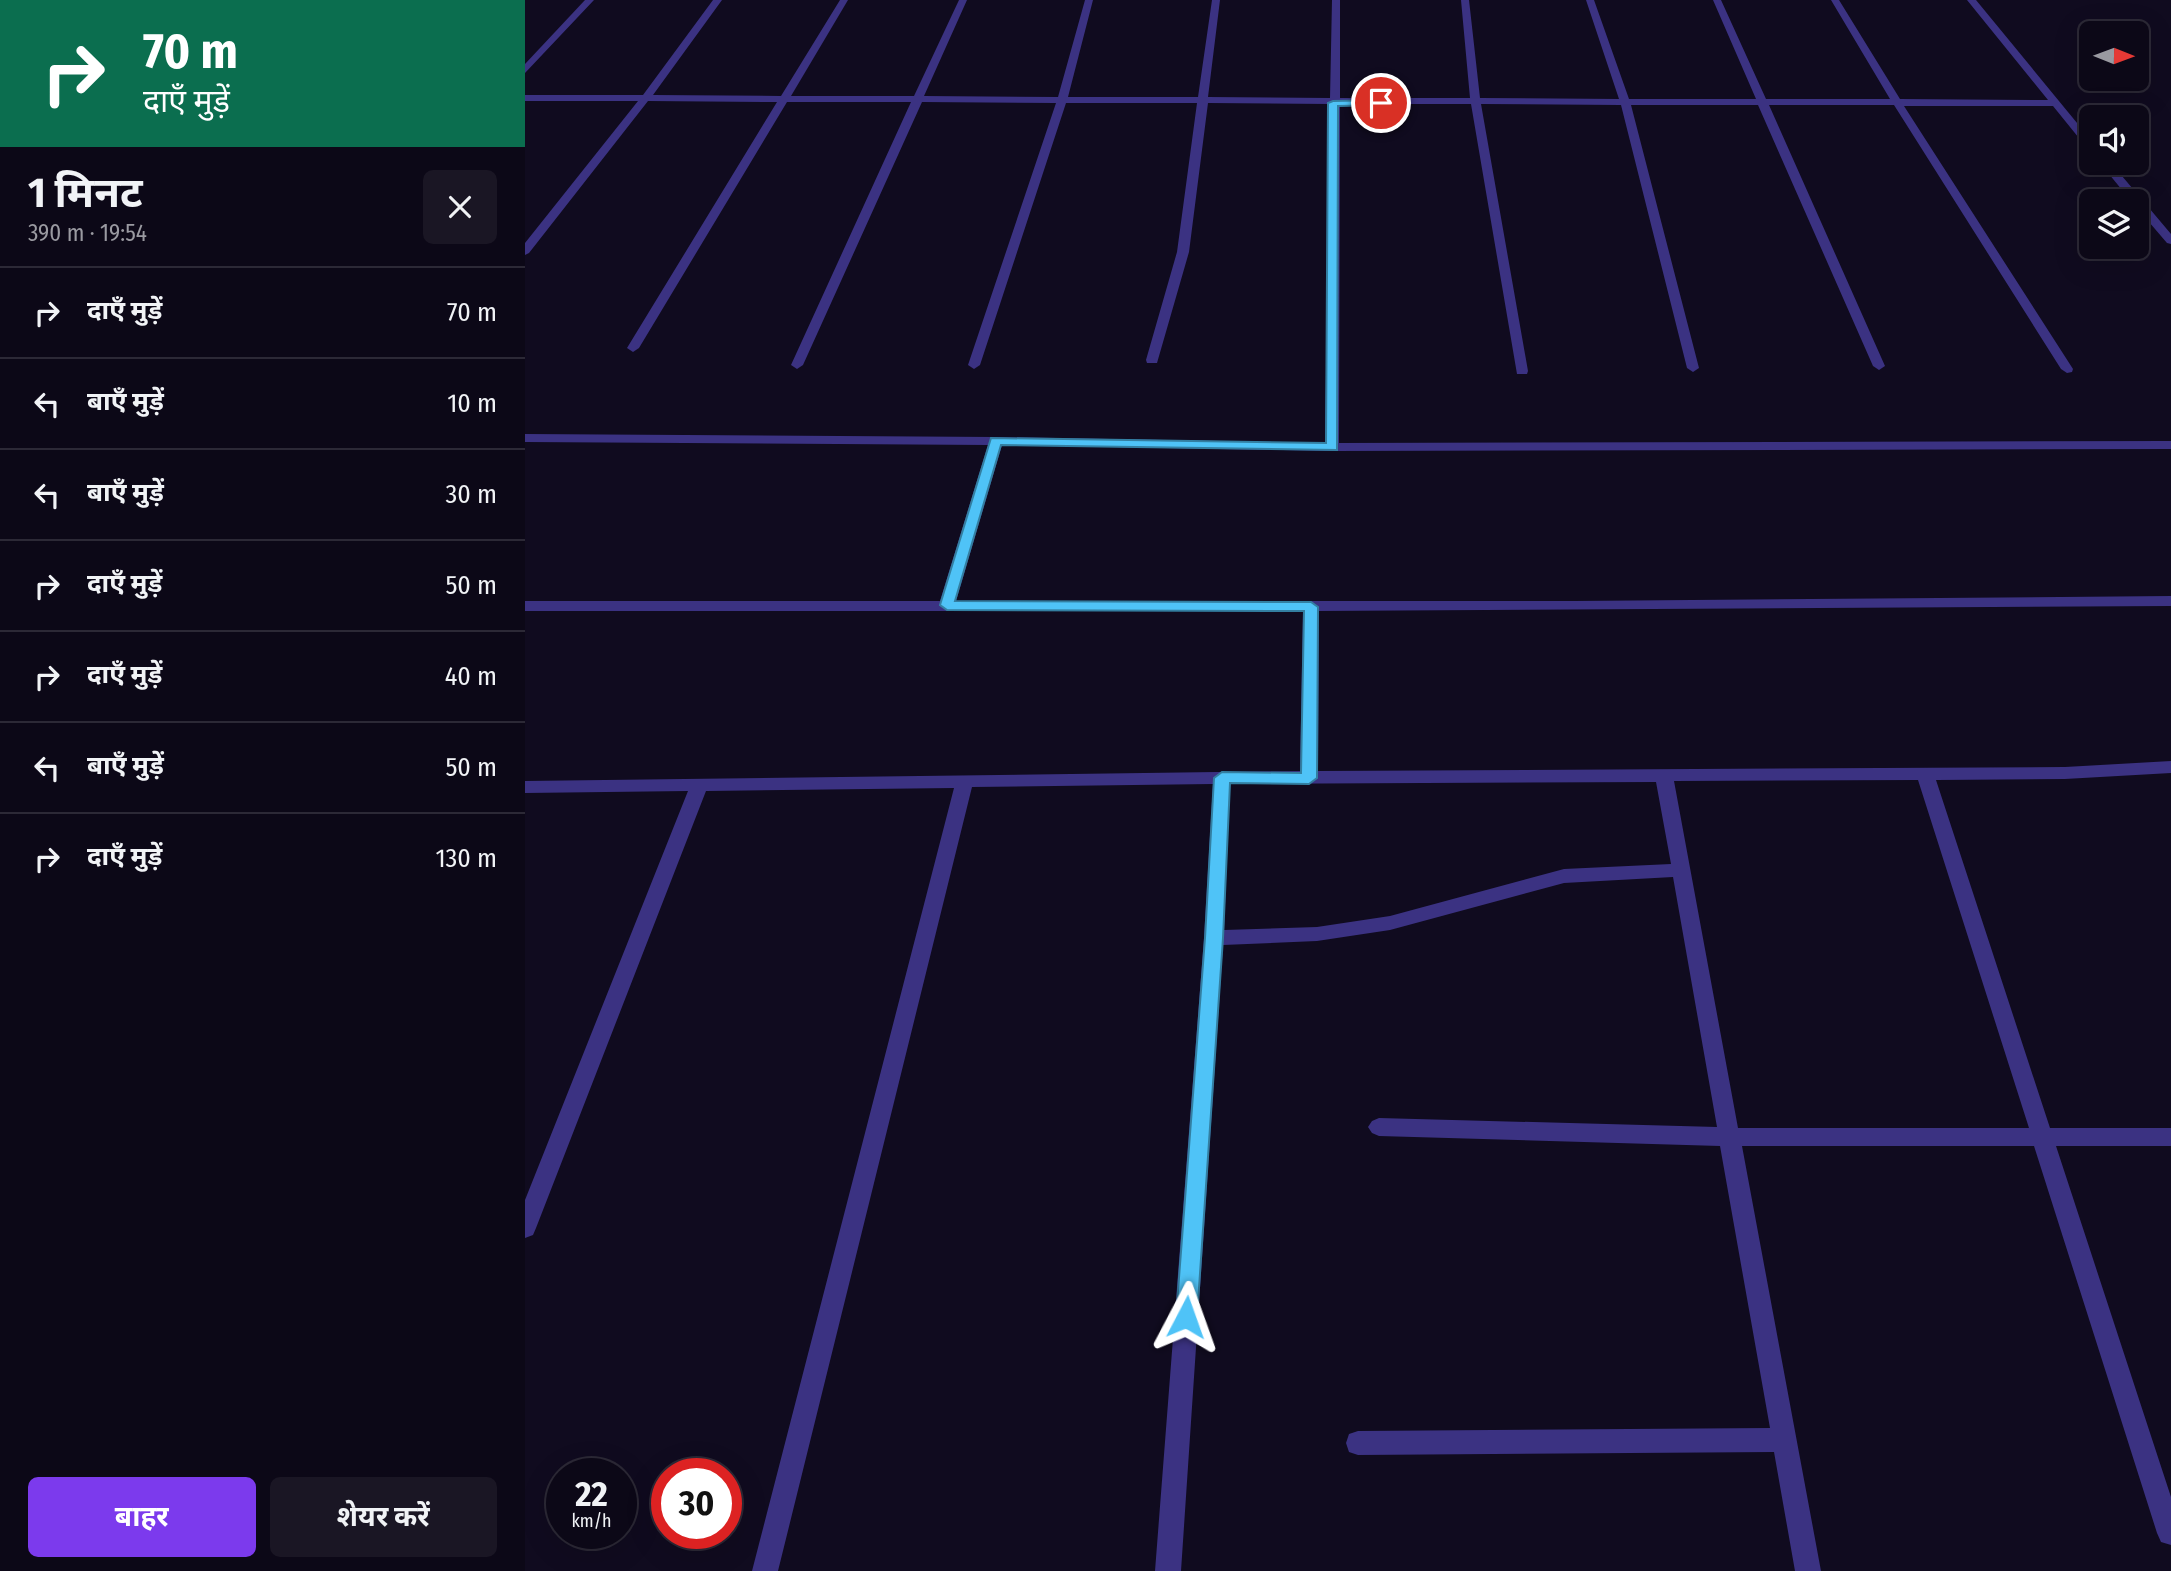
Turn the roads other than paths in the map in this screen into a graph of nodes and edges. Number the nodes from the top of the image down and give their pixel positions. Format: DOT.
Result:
graph roads {
  1 [pos="590,0"];
  2 [pos="718,0"];
  3 [pos="844,0"];
  4 [pos="963,0"];
  5 [pos="1089,0"];
  6 [pos="1216,0"];
  7 [pos="1336,0"];
  8 [pos="1465,0"];
  9 [pos="1590,0"];
  10 [pos="1717,0"];
  11 [pos="1835,0"];
  12 [pos="1971,0"];
  13 [pos="525,70"];
  14 [pos="525,98"];
  15 [pos="786,98"];
  16 [pos="919,98"];
  17 [pos="645,99"];
  18 [pos="1062,100"];
  19 [pos="1205,101"];
  20 [pos="1333,103"];
  21 [pos="1476,103"];
  22 [pos="1626,103"];
  23 [pos="1764,103"];
  24 [pos="2055,103"];
  25 [pos="1898,104"];
  26 [pos="2079,132"];
  27 [pos="2115,175"];
  28 [pos="2171,242"];
  29 [pos="525,251"];
  30 [pos="633,348"];
  31 [pos="1152,360"];
  32 [pos="797,365"];
  33 [pos="974,365"];
  34 [pos="1879,366"];
  35 [pos="1693,368"];
  36 [pos="2067,369"];
  37 [pos="1522,371"];
  38 [pos="525,438"];
  39 [pos="996,441"];
  40 [pos="2171,445"];
  41 [pos="1332,447"];
  42 [pos="2171,601"];
  43 [pos="947,605"];
  44 [pos="525,606"];
  45 [pos="1311,607"];
  46 [pos="2171,767"];
  47 [pos="1925,774"];
  48 [pos="1664,775"];
  49 [pos="1222,778"];
  50 [pos="1309,778"];
  51 [pos="964,783"];
  52 [pos="699,786"];
  53 [pos="525,787"];
  54 [pos="1681,870"];
  55 [pos="1214,938"];
  56 [pos="1379,1127"];
  57 [pos="1730,1137"];
  58 [pos="2044,1137"];
  59 [pos="2171,1137"];
  60 [pos="525,1228"];
  61 [pos="1784,1440"];
  62 [pos="1358,1443"];
  63 [pos="2169,1533"];
  64 [pos="765,1571"];
  65 [pos="1168,1571"];
  66 [pos="1808,1571"];
  1 -- 13 [label="street"];
  2 -- 17 [label="street"];
  3 -- 15 [label="street"];
  4 -- 16 [label="street"];
  5 -- 18 [label="street"];
  6 -- 19 [label="street"];
  7 -- 20 [label="street"];
  8 -- 21 [label="street"];
  9 -- 22 [label="street"];
  10 -- 23 [label="street"];
  11 -- 25 [label="street"];
  12 -- 24 [label="street"];
  14 -- 17 [label="street"];
  15 -- 16 [label="street"];
  15 -- 17 [label="street"];
  15 -- 30 [label="street"];
  16 -- 18 [label="street"];
  16 -- 32 [label="street"];
  17 -- 29 [label="street"];
  18 -- 19 [label="street"];
  18 -- 33 [label="street"];
  19 -- 20 [label="street"];
  19 -- 31 [label="street"];
  20 -- 21 [label="street"];
  20 -- 41 [label="street"];
  21 -- 22 [label="street"];
  21 -- 37 [label="street"];
  22 -- 23 [label="street"];
  22 -- 35 [label="street"];
  23 -- 25 [label="street"];
  23 -- 34 [label="street"];
  24 -- 25 [label="street"];
  24 -- 26 [label="street"];
  25 -- 36 [label="street"];
  27 -- 28 [label="street"];
  38 -- 39 [label="street"];
  39 -- 41 [label="street"];
  39 -- 43 [label="street"];
  40 -- 41 [label="street"];
  42 -- 45 [label="street"];
  43 -- 44 [label="street"];
  43 -- 45 [label="street"];
  45 -- 50 [label="street"];
  46 -- 47 [label="street"];
  47 -- 48 [label="street"];
  47 -- 58 [label="street"];
  48 -- 50 [label="street"];
  48 -- 54 [label="street"];
  49 -- 50 [label="street"];
  49 -- 51 [label="street"];
  49 -- 55 [label="street"];
  51 -- 52 [label="street"];
  51 -- 64 [label="street"];
  52 -- 53 [label="street"];
  52 -- 60 [label="street"];
  54 -- 55 [label="street"];
  54 -- 57 [label="street"];
  55 -- 65 [label="street"];
  56 -- 57 [label="street"];
  57 -- 58 [label="street"];
  57 -- 61 [label="street"];
  58 -- 59 [label="street"];
  58 -- 63 [label="street"];
  61 -- 62 [label="street"];
  61 -- 66 [label="street"];
}
